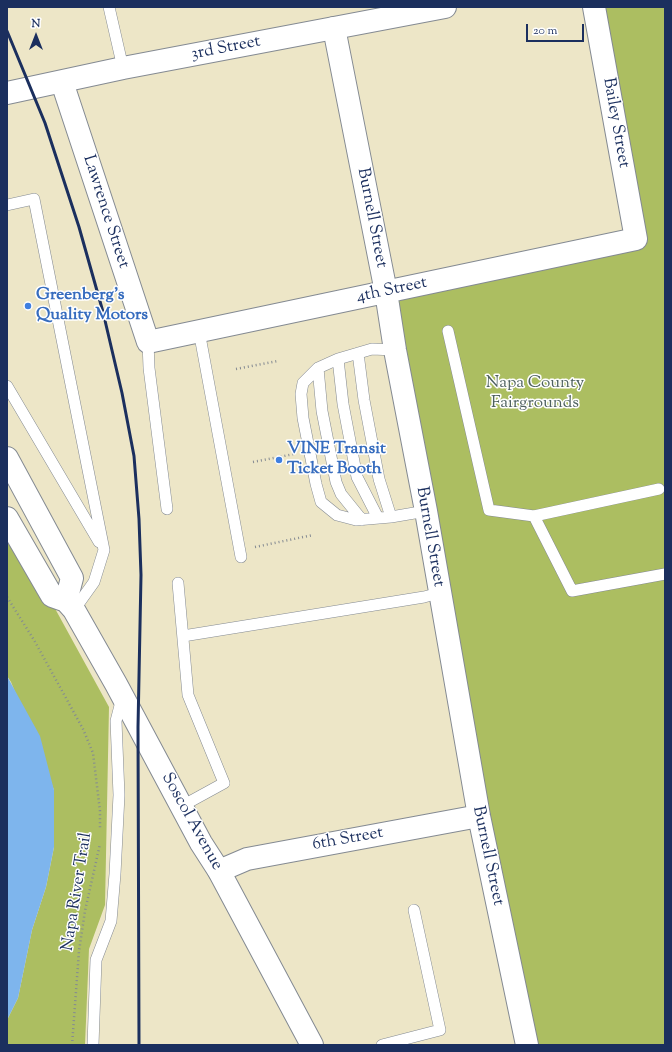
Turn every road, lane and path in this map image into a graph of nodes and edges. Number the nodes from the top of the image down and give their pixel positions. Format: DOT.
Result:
graph roads {
  1 [pos="109,7"];
  2 [pos="446,7"];
  3 [pos="594,7"];
  4 [pos="414,10"];
  5 [pos="334,28"];
  6 [pos="123,68"];
  7 [pos="62,82"];
  8 [pos="7,92"];
  9 [pos="7,205"];
  10 [pos="636,239"];
  11 [pos="386,292"];
  12 [pos="199,331"];
  13 [pos="448,331"];
  14 [pos="148,342"];
  15 [pos="395,350"];
  16 [pos="358,353"];
  17 [pos="338,359"];
  18 [pos="278,361"];
  19 [pos="318,368"];
  20 [pos="236,369"];
  21 [pos="7,386"];
  22 [pos="300,451"];
  23 [pos="7,458"];
  24 [pos="253,462"];
  25 [pos="659,489"];
  26 [pos="167,508"];
  27 [pos="426,511"];
  28 [pos="534,516"];
  29 [pos="391,517"];
  30 [pos="7,518"];
  31 [pos="378,518"];
  32 [pos="362,520"];
  33 [pos="313,535"];
  34 [pos="104,550"];
  35 [pos="240,553"];
  36 [pos="665,574"];
  37 [pos="178,583"];
  38 [pos="439,592"];
  39 [pos="7,597"];
  40 [pos="70,606"];
  41 [pos="183,636"];
  42 [pos="122,697"];
  43 [pos="182,806"];
  44 [pos="479,816"];
  45 [pos="100,832"];
  46 [pos="100,840"];
  47 [pos="219,871"];
  48 [pos="414,910"];
  49 [pos="72,1045"];
  50 [pos="93,1045"];
  51 [pos="312,1045"];
  52 [pos="382,1045"];
  53 [pos="527,1045"];
  1 -- 6 [label="lane"];
  2 -- 4 [label="street, 3rd Street"];
  3 -- 10 [label="street, Bailey Street"];
  4 -- 5 [label="street, 3rd Street"];
  5 -- 6 [label="street, 3rd Street"];
  5 -- 11 [label="street, Burnell Street"];
  6 -- 7 [label="street, 3rd Street"];
  7 -- 8 [label="street, 3rd Street"];
  7 -- 14 [label="street, Lawrence Street"];
  9 -- 34 [label="lane"];
  10 -- 11 [label="street, 4th Street"];
  11 -- 12 [label="street, 4th Street"];
  11 -- 15 [label="street, Burnell Street"];
  12 -- 14 [label="street, 4th Street"];
  12 -- 35 [label="lane"];
  13 -- 28 [label="lane"];
  14 -- 26 [label="lane"];
  15 -- 16 [label="lane"];
  15 -- 27 [label="street, Burnell Street"];
  16 -- 17 [label="lane"];
  16 -- 29 [label="lane"];
  17 -- 19 [label="lane"];
  17 -- 31 [label="lane"];
  18 -- 20 [label="path"];
  19 -- 32 [label="lane"];
  19 -- 32 [label="lane"];
  21 -- 34 [label="lane"];
  22 -- 24 [label="path"];
  23 -- 40 [label="street"];
  25 -- 28 [label="lane"];
  27 -- 29 [label="lane"];
  27 -- 38 [label="street, Burnell Street"];
  28 -- 36 [label="lane"];
  29 -- 31 [label="lane"];
  30 -- 40 [label="street"];
  31 -- 32 [label="lane"];
  33 -- 35 [label="path"];
  34 -- 40 [label="lane"];
  37 -- 41 [label="lane"];
  38 -- 41 [label="lane"];
  38 -- 44 [label="street, Burnell Street"];
  39 -- 45 [label="path, Napa River Trail"];
  40 -- 42 [label="street, Soscol Avenue"];
  41 -- 43 [label="lane"];
  42 -- 43 [label="street, Soscol Avenue"];
  42 -- 50 [label="lane"];
  43 -- 47 [label="street, Soscol Avenue"];
  44 -- 47 [label="street, 6th Street"];
  44 -- 53 [label="street, Burnell Street"];
  46 -- 49 [label="path, Napa River Trail"];
  47 -- 51 [label="street, Soscol Avenue"];
  48 -- 52 [label="lane"];
}
